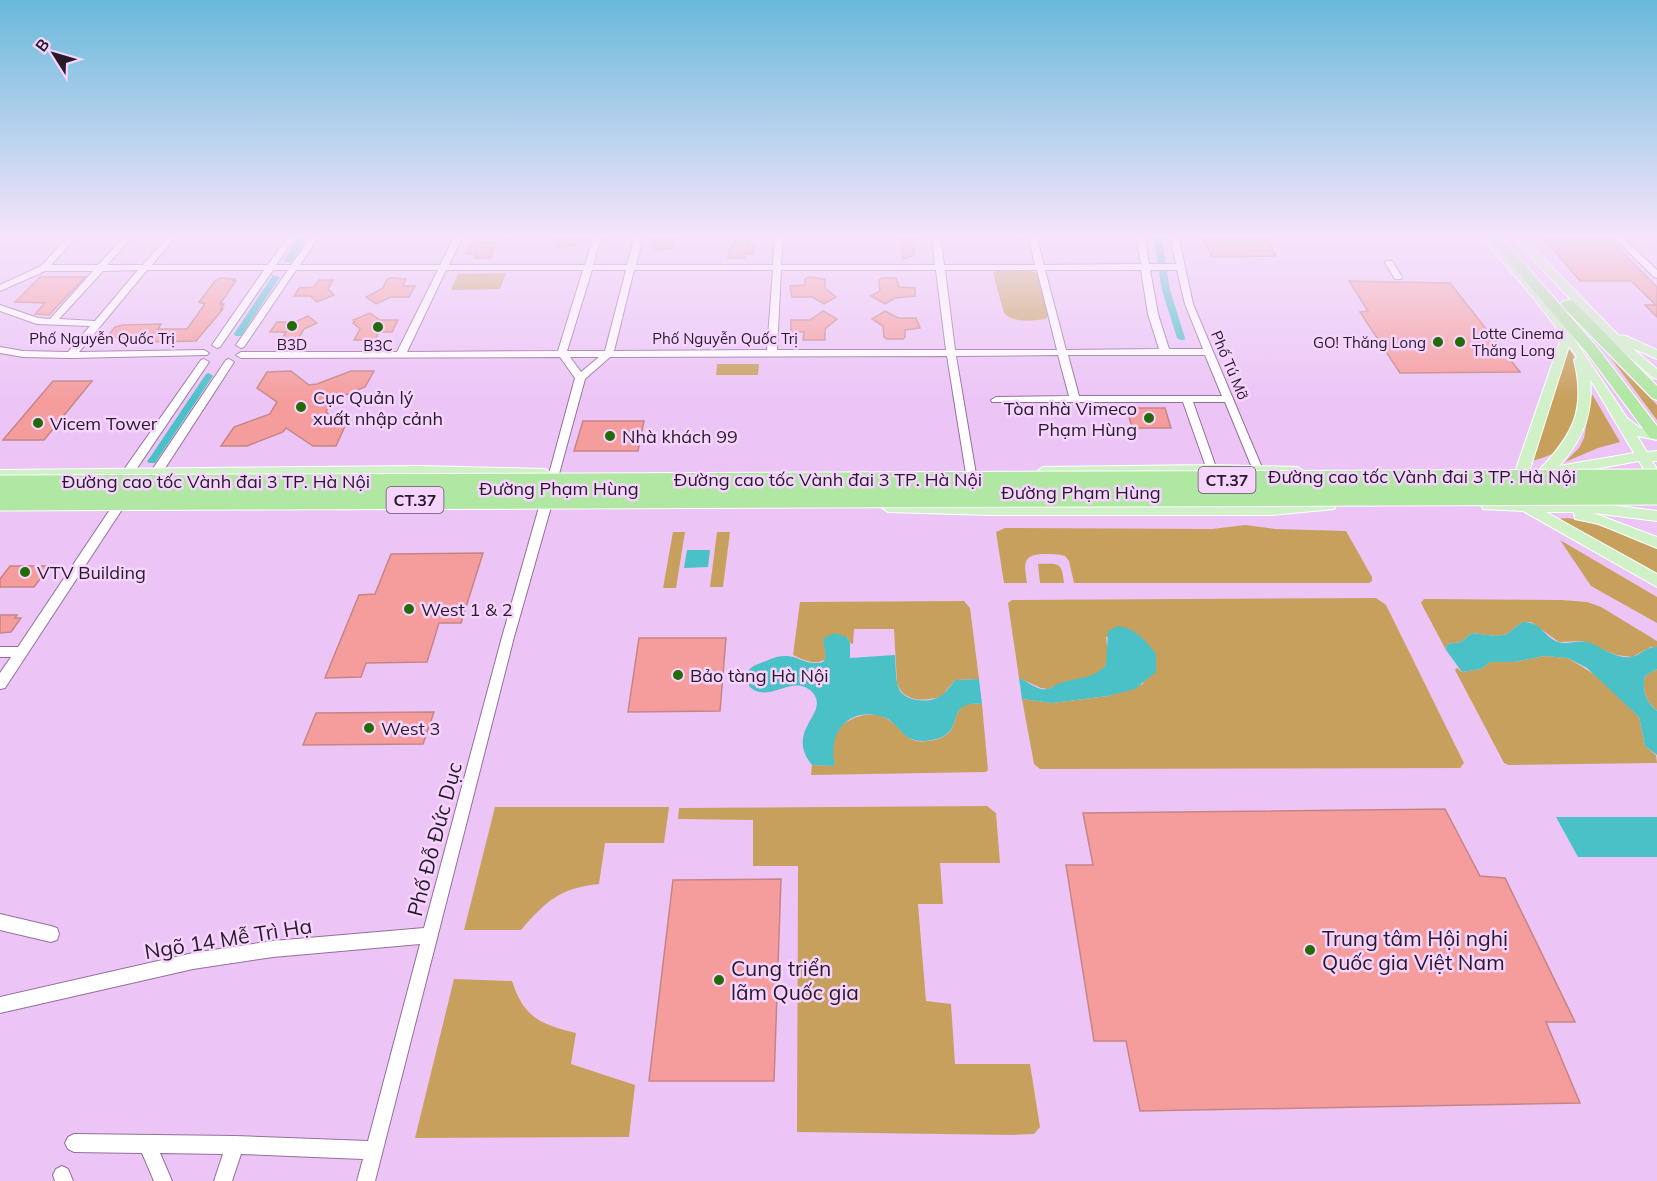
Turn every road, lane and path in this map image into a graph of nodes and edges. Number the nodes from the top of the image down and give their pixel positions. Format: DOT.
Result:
graph roads {
  1 [pos="80,290"];
  2 [pos="126,290"];
  3 [pos="256,290"];
  4 [pos="279,290"];
  5 [pos="431,290"];
  6 [pos="582,290"];
  7 [pos="625,290"];
  8 [pos="776,290"];
  9 [pos="944,290"];
  10 [pos="1047,290"];
  11 [pos="1150,290"];
  12 [pos="1184,290"];
  13 [pos="1532,290"];
  14 [pos="1540,290"];
  15 [pos="1556,290"];
  16 [pos="1567,290"];
  17 [pos="0,308"];
  18 [pos="51,323"];
  19 [pos="97,324"];
  20 [pos="1605,330"];
  21 [pos="1567,335"];
  22 [pos="218,345"];
  23 [pos="0,350"];
  24 [pos="241,350"];
  25 [pos="1578,351"];
  26 [pos="953,352"];
  27 [pos="1062,352"];
  28 [pos="1165,352"];
  29 [pos="1209,352"];
  30 [pos="562,353"];
  31 [pos="609,353"];
  32 [pos="772,353"];
  33 [pos="401,354"];
  34 [pos="71,355"];
  35 [pos="1657,355"];
  36 [pos="204,358"];
  37 [pos="229,362"];
  38 [pos="1653,370"];
  39 [pos="580,378"];
  40 [pos="1657,395"];
  41 [pos="1074,398"];
  42 [pos="996,399"];
  43 [pos="1187,399"];
  44 [pos="1228,399"];
  45 [pos="1620,420"];
  46 [pos="1656,435"];
  47 [pos="1650,456"];
  48 [pos="1579,469"];
  49 [pos="1212,470"];
  50 [pos="1258,470"];
  51 [pos="1311,472"];
  52 [pos="1522,472"];
  53 [pos="1545,472"];
  54 [pos="971,473"];
  55 [pos="127,474"];
  56 [pos="156,474"];
  57 [pos="554,474"];
  58 [pos="0,475"];
  59 [pos="1657,479"];
  60 [pos="798,483"];
  61 [pos="0,485"];
  62 [pos="1657,495"];
  63 [pos="829,499"];
  64 [pos="0,501"];
  65 [pos="1312,505"];
  66 [pos="1524,505"];
  67 [pos="1545,506"];
  68 [pos="545,507"];
  69 [pos="117,508"];
  70 [pos="1596,508"];
  71 [pos="0,509"];
  72 [pos="977,510"];
  73 [pos="1657,516"];
  74 [pos="1657,543"];
  75 [pos="1657,581"];
  76 [pos="0,652"];
  77 [pos="22,652"];
  78 [pos="0,684"];
  79 [pos="0,922"];
  80 [pos="51,934"];
  81 [pos="431,935"];
  82 [pos="0,1005"];
  83 [pos="74,1143"];
  84 [pos="147,1144"];
  85 [pos="235,1145"];
  86 [pos="375,1150"];
  87 [pos="163,1181"];
  88 [pos="223,1181"];
  89 [pos="366,1181"];
  1 -- 18 [label="street"];
  2 -- 19 [label="street"];
  3 -- 22 [label="street"];
  4 -- 24 [label="street"];
  5 -- 33 [label="street"];
  6 -- 30 [label="street"];
  7 -- 31 [label="street"];
  8 -- 32 [label="street"];
  9 -- 26 [label="street"];
  10 -- 27 [label="street"];
  11 -- 28 [label="street"];
  12 -- 29 [label="street, Phố Tú Mỡ"];
  13 -- 21 [label="main road"];
  14 -- 46 [label="highway"];
  15 -- 40 [label="highway"];
  16 -- 20 [label="main road"];
  17 -- 18 [label="street"];
  18 -- 19 [label="street"];
  19 -- 34 [label="street"];
  20 -- 35 [label="main road"];
  20 -- 38 [label="main road"];
  21 -- 25 [label="main road"];
  21 -- 52 [label="main road"];
  22 -- 24 [label="street, Phố Nguyễn Quốc Trị"];
  22 -- 36 [label="street"];
  23 -- 34 [label="street, Phố Nguyễn Quốc Trị"];
  24 -- 33 [label="street, Phố Nguyễn Quốc Trị"];
  24 -- 37 [label="street"];
  25 -- 45 [label="main road"];
  25 -- 53 [label="main road"];
  26 -- 27 [label="street, Phố Nguyễn Quốc Trị"];
  26 -- 32 [label="street, Phố Nguyễn Quốc Trị"];
  26 -- 54 [label="street"];
  27 -- 28 [label="street, Phố Nguyễn Quốc Trị"];
  27 -- 41 [label="street"];
  28 -- 29 [label="street, Phố Nguyễn Quốc Trị"];
  29 -- 44 [label="street, Phố Tú Mỡ"];
  30 -- 31 [label="street, Phố Nguyễn Quốc Trị"];
  30 -- 33 [label="street, Phố Nguyễn Quốc Trị"];
  30 -- 39 [label="street"];
  31 -- 32 [label="street, Phố Nguyễn Quốc Trị"];
  31 -- 39 [label="street"];
  34 -- 36 [label="street, Phố Nguyễn Quốc Trị"];
  36 -- 37 [label="street, Phố Nguyễn Quốc Trị"];
  36 -- 55 [label="street"];
  37 -- 56 [label="street"];
  39 -- 57 [label="street"];
  41 -- 42 [label="street"];
  41 -- 43 [label="street"];
  43 -- 44 [label="street"];
  43 -- 49 [label="street"];
  44 -- 50 [label="street, Phố Tú Mỡ"];
  45 -- 46 [label="main road"];
  45 -- 47 [label="main road"];
  47 -- 48 [label="main road, Đường Phạm Hùng"];
  47 -- 59 [label="main road"];
  48 -- 53 [label="main road, Đường Phạm Hùng"];
  48 -- 70 [label="main road"];
  49 -- 50 [label="main road, Đường Phạm Hùng"];
  49 -- 54 [label="main road, Đường Phạm Hùng"];
  50 -- 51 [label="main road, Đường Phạm Hùng"];
  51 -- 52 [label="main road, Đường Phạm Hùng"];
  51 -- 60 [label="highway, bridge"];
  52 -- 53 [label="main road, Đường Phạm Hùng"];
  54 -- 57 [label="main road, Đường Phạm Hùng"];
  54 -- 72 [label="street"];
  55 -- 56 [label="main road, Đường Phạm Hùng"];
  55 -- 58 [label="main road, Đường Phạm Hùng"];
  56 -- 57 [label="main road, Đường Phạm Hùng"];
  57 -- 68 [label="main road"];
  59 -- 60 [label="highway, Đường cao tốc Vành đai 3 TP. Hà Nội / CT.37, bridge"];
  60 -- 61 [label="highway, Đường cao tốc Vành đai 3 TP. Hà Nội / CT.37, bridge"];
  62 -- 63 [label="highway, Đường cao tốc Vành đai 3 TP. Hà Nội / CT.37, bridge"];
  63 -- 64 [label="highway, Đường cao tốc Vành đai 3 TP. Hà Nội / CT.37, bridge"];
  63 -- 65 [label="highway, bridge"];
  65 -- 66 [label="main road, Đường Phạm Hùng"];
  65 -- 72 [label="main road, Đường Phạm Hùng"];
  66 -- 67 [label="main road, Đường Phạm Hùng"];
  66 -- 75 [label="main road"];
  67 -- 70 [label="main road, Đường Phạm Hùng"];
  67 -- 74 [label="main road"];
  68 -- 69 [label="main road, Đường Phạm Hùng"];
  68 -- 72 [label="main road, Đường Phạm Hùng"];
  68 -- 81 [label="street, Phố Đỗ Đức Dục"];
  69 -- 71 [label="main road, Đường Phạm Hùng"];
  69 -- 77 [label="street"];
  70 -- 73 [label="main road, Đường Phạm Hùng"];
  76 -- 77 [label="street"];
  77 -- 78 [label="street"];
  79 -- 80 [label="street"];
  81 -- 82 [label="street, Ngõ 14 Mễ Trì Hạ"];
  81 -- 86 [label="street, Phố Đỗ Đức Dục"];
  83 -- 84 [label="street"];
  84 -- 85 [label="street"];
  84 -- 87 [label="street"];
  85 -- 86 [label="street"];
  85 -- 88 [label="street"];
  86 -- 89 [label="street, Phố Đỗ Đức Dục"];
}
